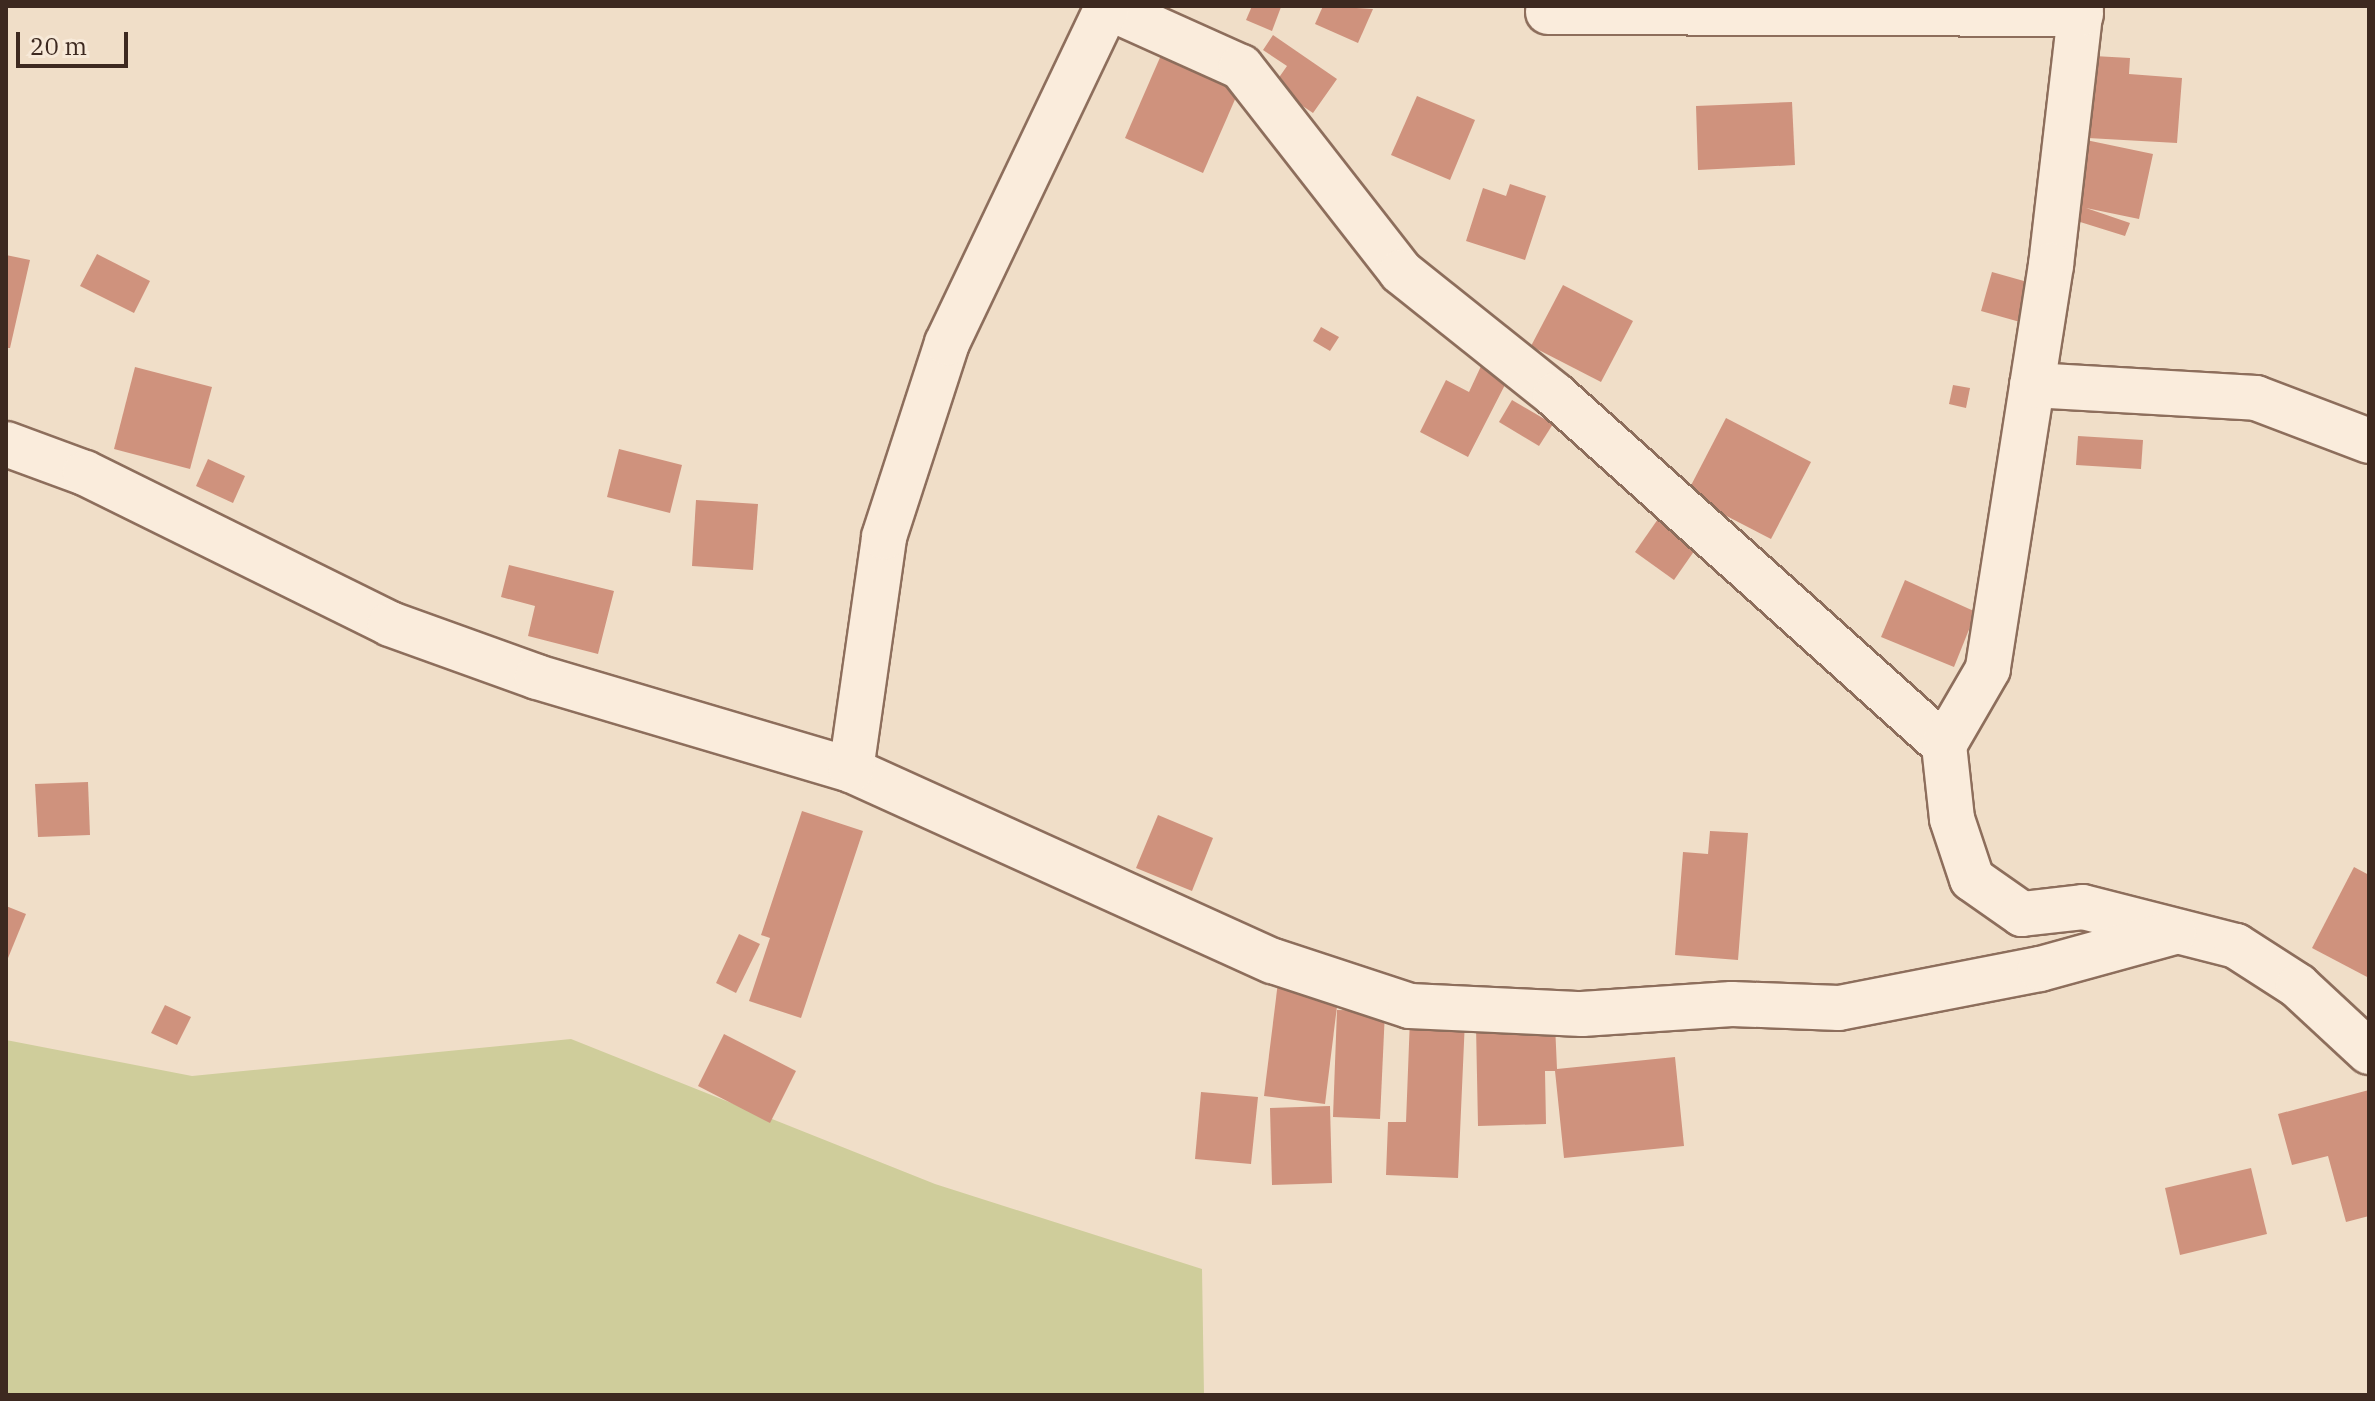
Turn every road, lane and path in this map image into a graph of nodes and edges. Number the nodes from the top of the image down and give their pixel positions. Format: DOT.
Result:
graph roads {
  1 [pos="1106,7"];
  2 [pos="2081,10"];
  3 [pos="1548,12"];
  4 [pos="2032,385"];
  5 [pos="2369,441"];
  6 [pos="6,444"];
  7 [pos="1944,745"];
  8 [pos="851,770"];
  9 [pos="2174,932"];
  10 [pos="2369,1052"];
  1 -- 7 [label="street"];
  1 -- 8 [label="street"];
  2 -- 3 [label="street"];
  2 -- 4 [label="street"];
  4 -- 5 [label="street"];
  4 -- 7 [label="street"];
  6 -- 8 [label="street"];
  7 -- 9 [label="street"];
  8 -- 9 [label="street"];
  9 -- 10 [label="street"];
}
